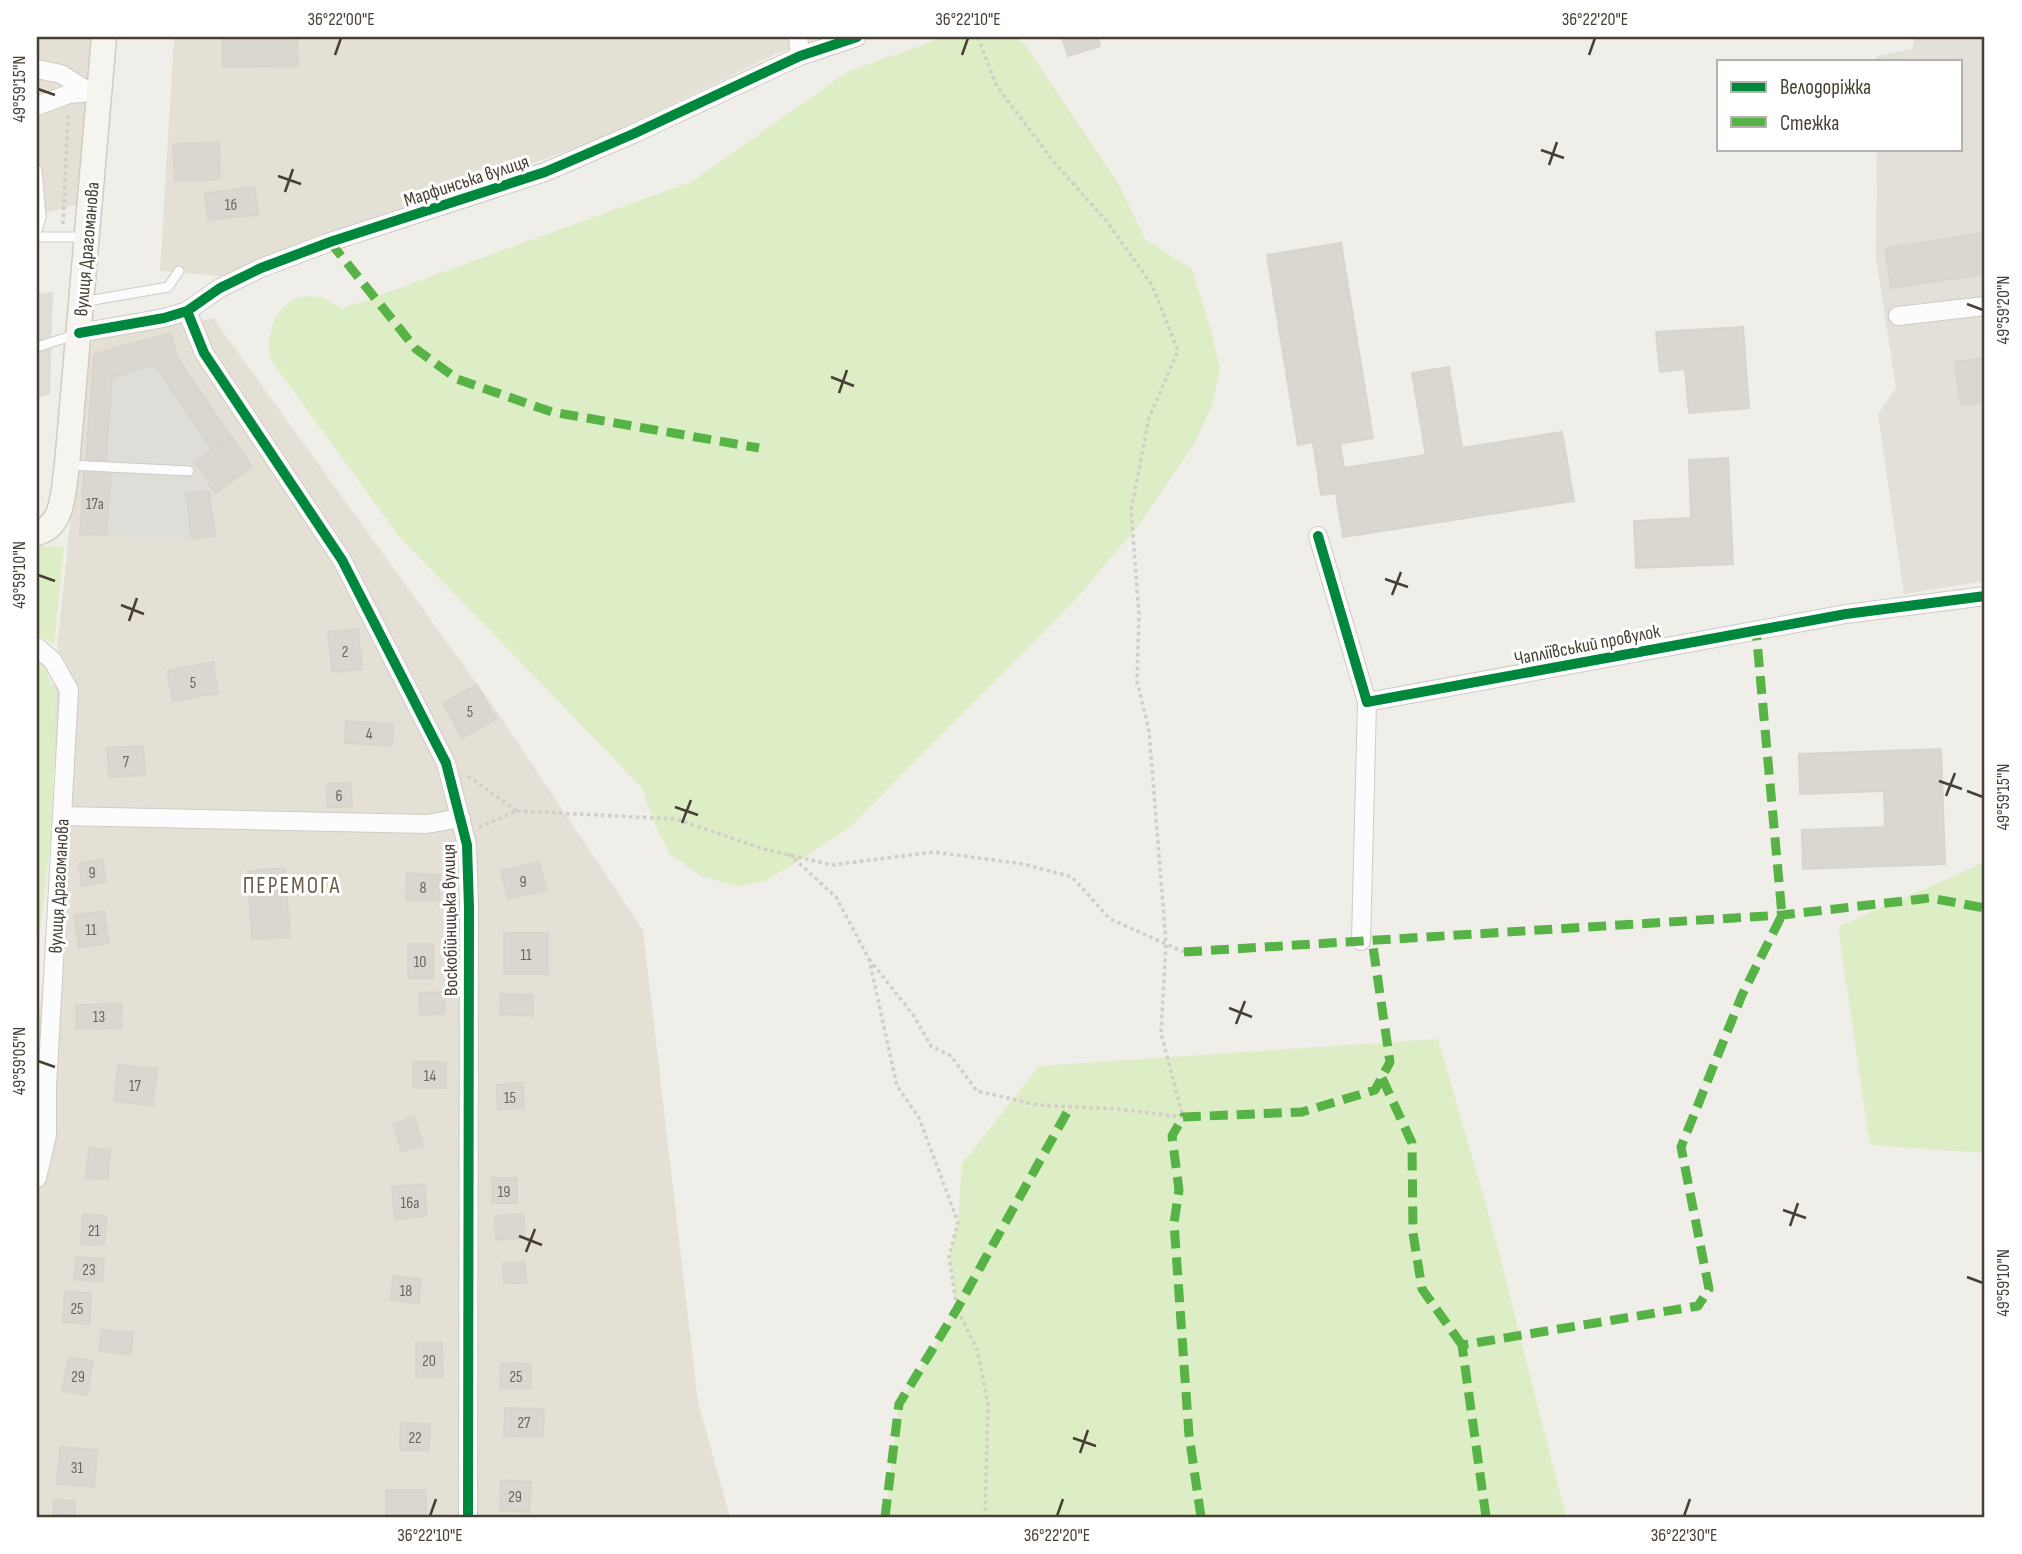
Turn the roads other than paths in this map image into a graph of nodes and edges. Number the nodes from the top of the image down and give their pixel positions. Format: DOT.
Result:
graph roads {
  1 [pos="104,37"];
  2 [pos="798,37"];
  3 [pos="857,37"];
  4 [pos="800,56"];
  5 [pos="37,69"];
  6 [pos="94,91"];
  7 [pos="37,106"];
  8 [pos="37,170"];
  9 [pos="37,231"];
  10 [pos="37,237"];
  11 [pos="88,237"];
  12 [pos="180,271"];
  13 [pos="82,302"];
  14 [pos="1985,306"];
  15 [pos="187,311"];
  16 [pos="1898,316"];
  17 [pos="79,333"];
  18 [pos="37,347"];
  19 [pos="67,465"];
  20 [pos="189,471"];
  21 [pos="37,533"];
  22 [pos="1318,536"];
  23 [pos="1985,596"];
  24 [pos="37,647"];
  25 [pos="1367,702"];
  26 [pos="62,816"];
  27 [pos="463,826"];
  28 [pos="1361,941"];
  29 [pos="37,1178"];
  30 [pos="468,1517"];
  1 -- 6 [label="street, вулиця Драгоманова"];
  2 -- 4 [label="street"];
  3 -- 4 [label="street, Марфинська вулиця"];
  4 -- 15 [label="street, Марфинська вулиця"];
  5 -- 6 [label="street"];
  6 -- 7 [label="street"];
  6 -- 11 [label="street, вулиця Драгоманова"];
  8 -- 9 [label="lane"];
  10 -- 11 [label="lane"];
  11 -- 13 [label="street, вулиця Драгоманова"];
  12 -- 13 [label="lane"];
  13 -- 17 [label="street, вулиця Драгоманова"];
  14 -- 16 [label="street"];
  15 -- 17 [label="street, Марфинська вулиця"];
  15 -- 27 [label="street, Воскобійницька вулиця"];
  17 -- 18 [label="lane"];
  17 -- 19 [label="street, вулиця Драгоманова"];
  19 -- 20 [label="lane"];
  19 -- 21 [label="street, вулиця Драгоманова"];
  22 -- 25 [label="street"];
  23 -- 25 [label="street, Чапліївський провулок"];
  24 -- 26 [label="street, вулиця Драгоманова"];
  25 -- 28 [label="street"];
  26 -- 27 [label="street, Воскобійницька вулиця"];
  26 -- 29 [label="street, вулиця Драгоманова"];
  27 -- 30 [label="street, Воскобійницька вулиця"];
}
